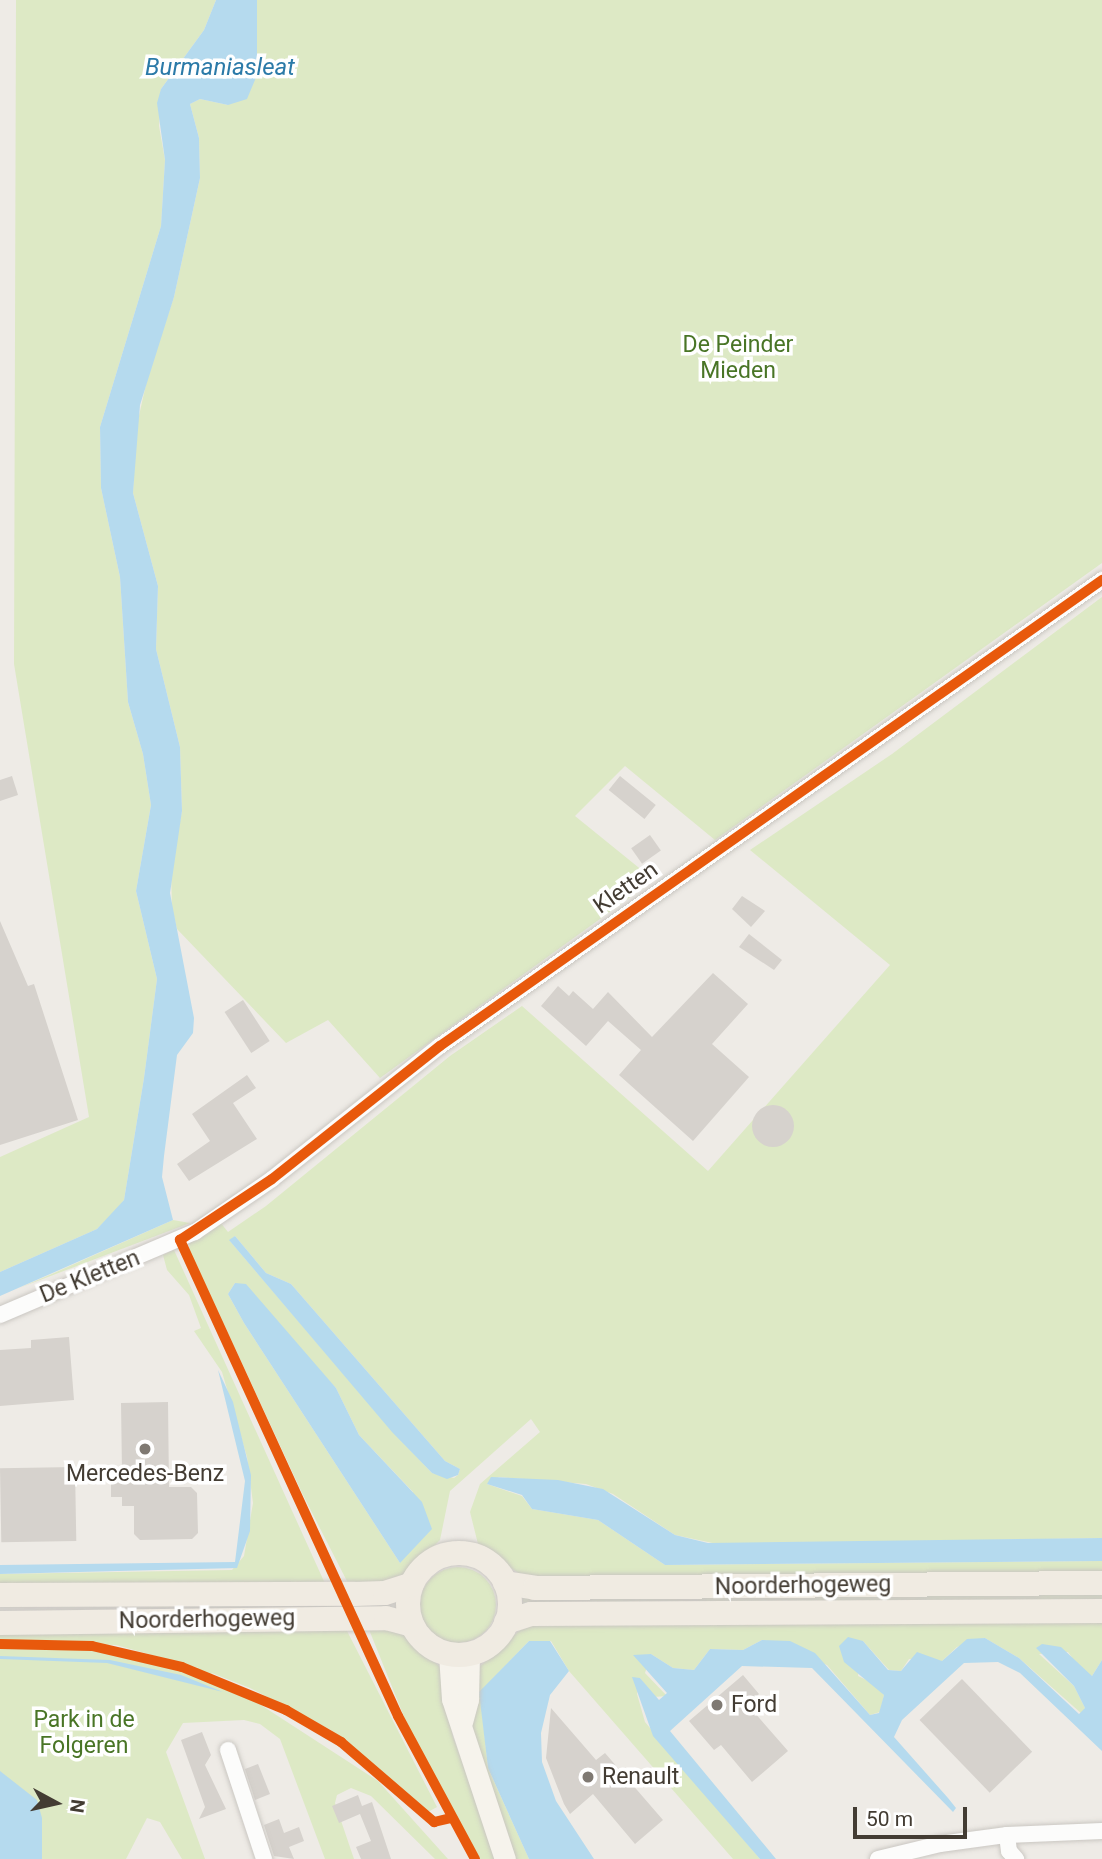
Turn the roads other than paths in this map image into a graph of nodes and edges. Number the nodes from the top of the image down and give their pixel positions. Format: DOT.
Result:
graph roads {
  1 [pos="1102,580"];
  2 [pos="180,1240"];
  3 [pos="0,1315"];
  4 [pos="505,1583"];
  5 [pos="1102,1583"];
  6 [pos="412,1584"];
  7 [pos="0,1595"];
  8 [pos="1102,1611"];
  9 [pos="506,1622"];
  10 [pos="0,1623"];
  11 [pos="412,1625"];
  12 [pos="459,1654"];
  13 [pos="228,1750"];
  14 [pos="1102,1831"];
  15 [pos="1007,1835"];
  16 [pos="264,1859"];
  17 [pos="505,1859"];
  18 [pos="878,1859"];
  19 [pos="1016,1859"];
  1 -- 2 [label="street, Kletten"];
  2 -- 3 [label="street, De Kletten"];
  4 -- 5 [label="main road, Noorderhogeweg"];
  4 -- 6 [label="main road"];
  4 -- 9 [label="main road"];
  6 -- 7 [label="main road, Noorderhogeweg"];
  6 -- 11 [label="main road"];
  8 -- 9 [label="main road, Noorderhogeweg"];
  9 -- 12 [label="main road"];
  10 -- 11 [label="main road, Noorderhogeweg"];
  11 -- 12 [label="main road"];
  12 -- 17 [label="main road"];
  13 -- 16 [label="street"];
  14 -- 15 [label="street"];
  15 -- 18 [label="street"];
  15 -- 19 [label="street"];
}
